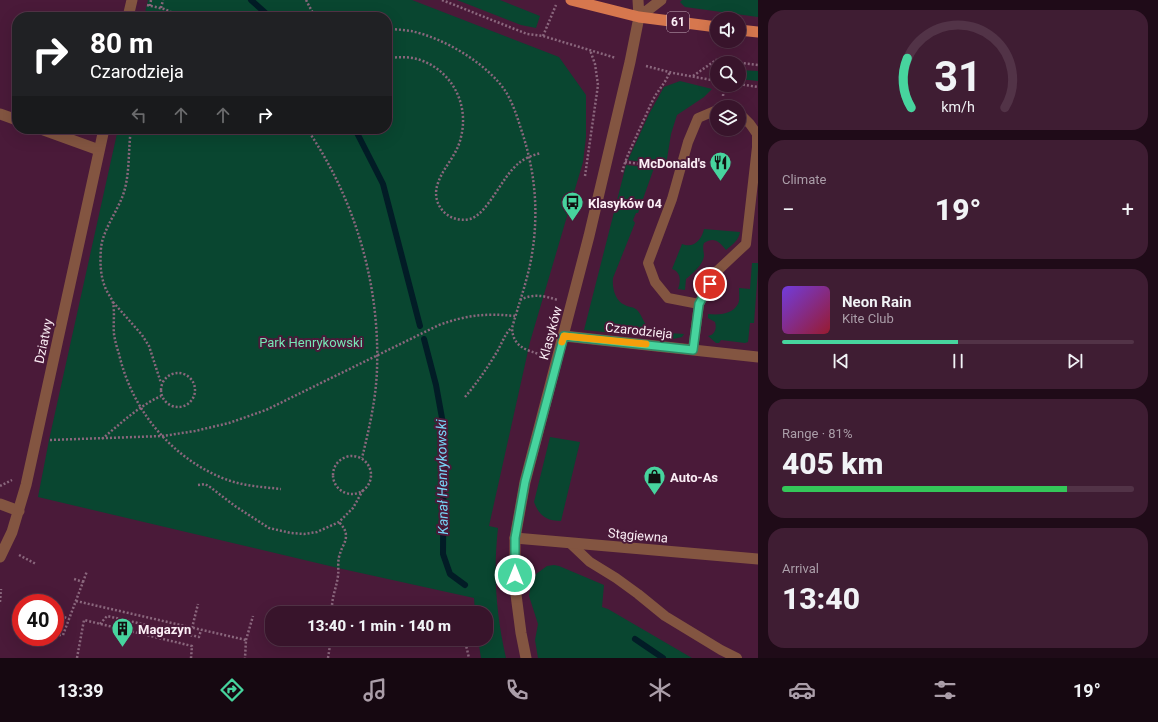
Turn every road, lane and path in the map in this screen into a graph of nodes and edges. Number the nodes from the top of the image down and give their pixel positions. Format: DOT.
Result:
graph roads {
  1 [pos="132,0"];
  2 [pos="151,0"];
  3 [pos="163,0"];
  4 [pos="306,0"];
  5 [pos="442,0"];
  6 [pos="558,0"];
  7 [pos="571,0"];
  8 [pos="638,0"];
  9 [pos="662,0"];
  10 [pos="161,8"];
  11 [pos="129,12"];
  12 [pos="171,12"];
  13 [pos="312,12"];
  14 [pos="639,17"];
  15 [pos="710,26"];
  16 [pos="392,29"];
  17 [pos="746,31"];
  18 [pos="758,32"];
  19 [pos="543,36"];
  20 [pos="392,58"];
  21 [pos="630,62"];
  22 [pos="758,65"];
  23 [pos="670,72"];
  24 [pos="692,76"];
  25 [pos="710,79"];
  26 [pos="746,85"];
  27 [pos="758,87"];
  28 [pos="710,113"];
  29 [pos="0,114"];
  30 [pos="12,118"];
  31 [pos="746,120"];
  32 [pos="55,134"];
  33 [pos="103,134"];
  34 [pos="131,134"];
  35 [pos="310,134"];
  36 [pos="99,150"];
  37 [pos="541,153"];
  38 [pos="529,157"];
  39 [pos="625,162"];
  40 [pos="680,168"];
  41 [pos="621,177"];
  42 [pos="520,300"];
  43 [pos="559,300"];
  44 [pos="113,302"];
  45 [pos="699,304"];
  46 [pos="515,316"];
  47 [pos="512,328"];
  48 [pos="564,336"];
  49 [pos="693,350"];
  50 [pos="377,355"];
  51 [pos="545,355"];
  52 [pos="758,357"];
  53 [pos="162,383"];
  54 [pos="161,396"];
  55 [pos="465,397"];
  56 [pos="140,408"];
  57 [pos="163,436"];
  58 [pos="102,439"];
  59 [pos="47,440"];
  60 [pos="362,458"];
  61 [pos="198,485"];
  62 [pos="281,489"];
  63 [pos="364,490"];
  64 [pos="0,504"];
  65 [pos="19,511"];
  66 [pos="339,522"];
  67 [pos="515,538"];
  68 [pos="570,543"];
  69 [pos="16,554"];
  70 [pos="0,557"];
  71 [pos="758,559"];
  72 [pos="36,564"];
  73 [pos="87,571"];
  74 [pos="74,579"];
  75 [pos="83,582"];
  76 [pos="1,589"];
  77 [pos="76,601"];
  78 [pos="0,602"];
  79 [pos="198,604"];
  80 [pos="332,606"];
  81 [pos="253,616"];
  82 [pos="64,617"];
  83 [pos="69,619"];
  84 [pos="100,624"];
  85 [pos="192,628"];
  86 [pos="201,630"];
  87 [pos="64,632"];
  88 [pos="246,640"];
  89 [pos="330,646"];
  90 [pos="466,646"];
  91 [pos="77,658"];
  92 [pos="191,658"];
  93 [pos="245,658"];
  94 [pos="328,658"];
  95 [pos="469,658"];
  96 [pos="526,658"];
  97 [pos="737,658"];
  1 -- 11 [label="street"];
  2 -- 10 [label="path"];
  3 -- 10 [label="path"];
  4 -- 13 [label="path"];
  5 -- 19 [label="path"];
  6 -- 19 [label="path"];
  7 -- 14 [label="main road, 61"];
  8 -- 14 [label="street, Klasyków"];
  9 -- 14 [label="street"];
  10 -- 12 [label="path"];
  14 -- 15 [label="main road, 61"];
  14 -- 21 [label="street, Klasyków"];
  16 -- 38 [label="path"];
  17 -- 18 [label="main road"];
  19 -- 21 [label="path"];
  20 -- 38 [label="path"];
  21 -- 23 [label="path"];
  21 -- 48 [label="street, Klasyków"];
  22 -- 24 [label="path"];
  23 -- 24 [label="path"];
  23 -- 39 [label="path"];
  24 -- 25 [label="path"];
  26 -- 27 [label="path"];
  28 -- 40 [label="lane"];
  29 -- 30 [label="street"];
  31 -- 45 [label="lane"];
  32 -- 36 [label="street"];
  33 -- 36 [label="street, Dziatwy"];
  34 -- 44 [label="path"];
  35 -- 50 [label="path"];
  36 -- 65 [label="street, Dziatwy"];
  37 -- 38 [label="path"];
  38 -- 42 [label="path"];
  39 -- 40 [label="path"];
  39 -- 41 [label="path"];
  40 -- 45 [label="lane"];
  42 -- 43 [label="path"];
  42 -- 46 [label="path"];
  44 -- 53 [label="path"];
  44 -- 56 [label="path"];
  45 -- 49 [label="lane"];
  46 -- 47 [label="path"];
  46 -- 50 [label="path"];
  47 -- 51 [label="path"];
  47 -- 55 [label="path"];
  48 -- 49 [label="street, Czarodzieja"];
  48 -- 67 [label="street, Klasyków"];
  49 -- 52 [label="street, Czarodzieja"];
  50 -- 57 [label="path"];
  50 -- 60 [label="path"];
  53 -- 54 [label="path"];
  53 -- 54 [label="path"];
  54 -- 56 [label="path"];
  56 -- 57 [label="path"];
  56 -- 58 [label="path"];
  57 -- 58 [label="path"];
  57 -- 62 [label="path"];
  58 -- 59 [label="path"];
  60 -- 63 [label="path"];
  60 -- 63 [label="path"];
  61 -- 66 [label="path"];
  63 -- 66 [label="path"];
  64 -- 65 [label="street"];
  65 -- 70 [label="street, Dziatwy"];
  66 -- 80 [label="path"];
  67 -- 68 [label="street, Stągiewna"];
  67 -- 96 [label="street, Klasyków"];
  68 -- 71 [label="street, Stągiewna"];
  68 -- 97 [label="lane"];
  69 -- 72 [label="path"];
  73 -- 75 [label="path"];
  74 -- 75 [label="path"];
  75 -- 77 [label="path"];
  76 -- 78 [label="path"];
  77 -- 83 [label="path"];
  77 -- 85 [label="path"];
  79 -- 85 [label="path"];
  81 -- 88 [label="path"];
  82 -- 83 [label="path"];
  83 -- 87 [label="path"];
  84 -- 86 [label="path"];
  84 -- 91 [label="path"];
  84 -- 92 [label="path"];
  85 -- 86 [label="path"];
  86 -- 88 [label="path"];
  88 -- 93 [label="path"];
  89 -- 94 [label="path"];
  90 -- 95 [label="path"];
}
